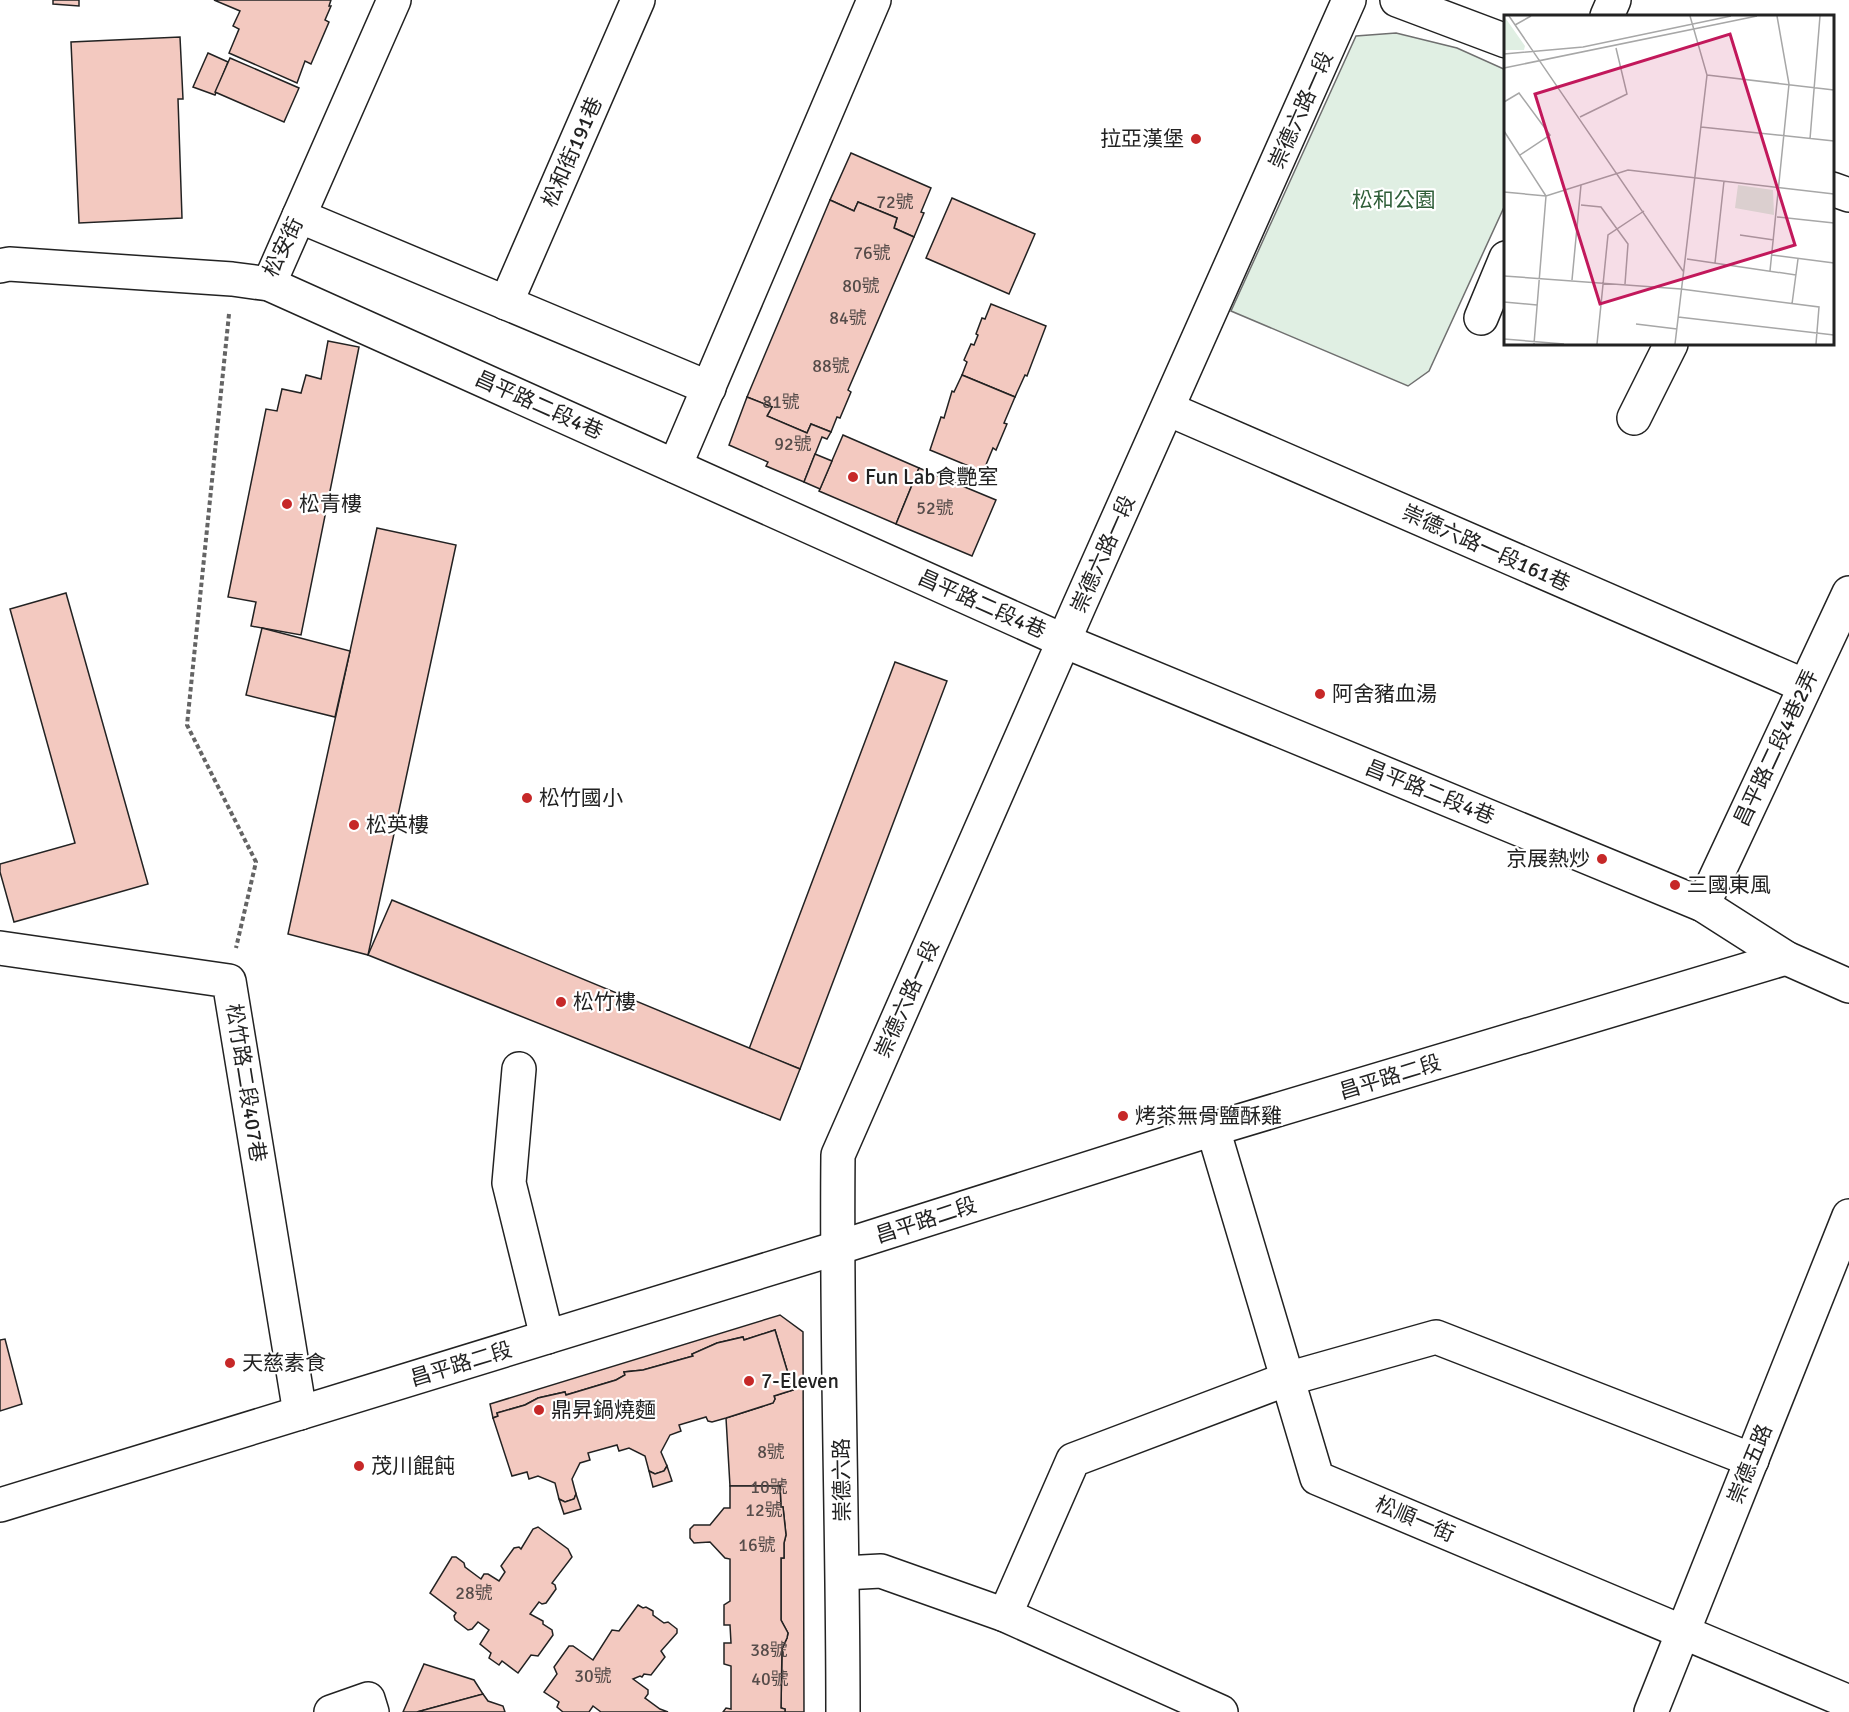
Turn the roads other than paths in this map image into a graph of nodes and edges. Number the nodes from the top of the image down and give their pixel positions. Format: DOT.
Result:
graph roads {
  1 [pos="394,0"];
  2 [pos="638,0"];
  3 [pos="874,0"];
  4 [pos="1349,0"];
  5 [pos="1397,0"];
  6 [pos="1614,0"];
  7 [pos="1607,15"];
  8 [pos="1504,40"];
  9 [pos="1834,189"];
  10 [pos="1849,195"];
  11 [pos="299,216"];
  12 [pos="1504,263"];
  13 [pos="0,266"];
  14 [pos="269,284"];
  15 [pos="506,303"];
  16 [pos="1481,318"];
  17 [pos="1670,345"];
  18 [pos="709,388"];
  19 [pos="1168,409"];
  20 [pos="1634,418"];
  21 [pos="675,466"];
  22 [pos="1849,592"];
  23 [pos="1064,641"];
  24 [pos="1804,686"];
  25 [pos="1703,904"];
  26 [pos="0,948"];
  27 [pos="1786,958"];
  28 [pos="1849,986"];
  29 [pos="519,1069"];
  30 [pos="1213,1129"];
  31 [pos="1849,1216"];
  32 [pos="837,1248"];
  33 [pos="547,1337"];
  34 [pos="1287,1378"];
  35 [pos="300,1413"];
  36 [pos="1752,1460"];
  37 [pos="0,1505"];
  38 [pos="843,1573"];
  39 [pos="1005,1615"];
  40 [pos="1682,1633"];
  41 [pos="1849,1702"];
  42 [pos="331,1712"];
  43 [pos="372,1712"];
  44 [pos="843,1712"];
  45 [pos="1221,1712"];
  46 [pos="1651,1712"];
  1 -- 11 [label="street, 松安街"];
  2 -- 15 [label="street, 松和街191巷"];
  3 -- 18 [label="street"];
  4 -- 19 [label="street, 崇德六路一段"];
  5 -- 8 [label="street"];
  6 -- 7 [label="street"];
  9 -- 10 [label="street"];
  11 -- 14 [label="street, 松安街"];
  11 -- 15 [label="street"];
  12 -- 16 [label="street"];
  13 -- 14 [label="street, 松安街"];
  14 -- 21 [label="street, 昌平路二段4巷"];
  15 -- 18 [label="street"];
  17 -- 20 [label="street"];
  18 -- 21 [label="street"];
  19 -- 23 [label="street, 崇德六路一段"];
  19 -- 24 [label="street, 崇德六路一段161巷"];
  21 -- 23 [label="street, 昌平路二段4巷"];
  22 -- 24 [label="street, 昌平路二段4巷2弄"];
  23 -- 25 [label="street, 昌平路二段4巷"];
  23 -- 32 [label="street, 崇德六路一段"];
  24 -- 25 [label="street, 昌平路二段4巷2弄"];
  25 -- 27 [label="street, 昌平路二段4巷"];
  26 -- 35 [label="street, 松竹路二段407巷"];
  27 -- 28 [label="street"];
  27 -- 30 [label="street, 昌平路二段"];
  29 -- 33 [label="street"];
  30 -- 32 [label="street, 昌平路二段"];
  30 -- 34 [label="street, 松順一街"];
  31 -- 36 [label="street, 崇德五路"];
  32 -- 33 [label="street, 昌平路二段"];
  32 -- 38 [label="street, 崇德六路"];
  33 -- 35 [label="street, 昌平路二段"];
  34 -- 36 [label="street"];
  34 -- 39 [label="street"];
  34 -- 40 [label="street, 松順一街"];
  35 -- 37 [label="street, 昌平路二段"];
  36 -- 40 [label="street, 崇德五路"];
  38 -- 39 [label="street"];
  38 -- 44 [label="street, 崇德六路"];
  39 -- 45 [label="street"];
  40 -- 41 [label="street, 松順一街"];
  40 -- 46 [label="street, 崇德五路"];
  42 -- 43 [label="street"];
}
